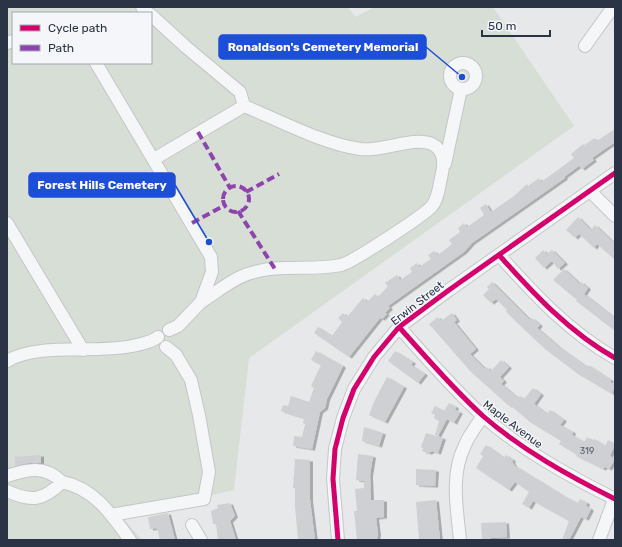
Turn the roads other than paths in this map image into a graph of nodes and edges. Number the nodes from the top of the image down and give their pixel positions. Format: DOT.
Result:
graph roads {
  1 [pos="613,7"];
  2 [pos="152,16"];
  3 [pos="585,46"];
  4 [pos="97,64"];
  5 [pos="460,89"];
  6 [pos="244,106"];
  7 [pos="154,159"];
  8 [pos="445,164"];
  9 [pos="615,173"];
  10 [pos="590,191"];
  11 [pos="615,216"];
  12 [pos="7,223"];
  13 [pos="499,255"];
  14 [pos="201,302"];
  15 [pos="399,327"];
  16 [pos="169,337"];
  17 [pos="83,350"];
  18 [pos="615,358"];
  19 [pos="7,361"];
  20 [pos="483,416"];
  21 [pos="7,476"];
  22 [pos="62,482"];
  23 [pos="7,491"];
  24 [pos="615,498"];
  25 [pos="111,515"];
  26 [pos="192,525"];
  27 [pos="130,540"];
  28 [pos="200,540"];
  29 [pos="338,540"];
  30 [pos="460,540"];
  31 [pos="599,540"];
  1 -- 3 [label="street"];
  2 -- 6 [label="street"];
  4 -- 7 [label="street"];
  5 -- 8 [label="street"];
  6 -- 7 [label="street"];
  6 -- 8 [label="street"];
  7 -- 14 [label="street"];
  8 -- 14 [label="street"];
  9 -- 10 [label="street, Erwin Street"];
  10 -- 11 [label="street"];
  10 -- 13 [label="street, Erwin Street"];
  12 -- 17 [label="street"];
  13 -- 15 [label="street, Erwin Street"];
  13 -- 18 [label="street"];
  14 -- 16 [label="street"];
  15 -- 20 [label="street, Maple Avenue"];
  15 -- 29 [label="street, Erwin Street"];
  16 -- 17 [label="street"];
  16 -- 25 [label="street"];
  17 -- 19 [label="street"];
  20 -- 24 [label="street, Maple Avenue"];
  20 -- 30 [label="street"];
  21 -- 22 [label="street"];
  22 -- 23 [label="street"];
  22 -- 25 [label="street"];
  24 -- 31 [label="street"];
  25 -- 27 [label="street"];
  26 -- 28 [label="street"];
}
